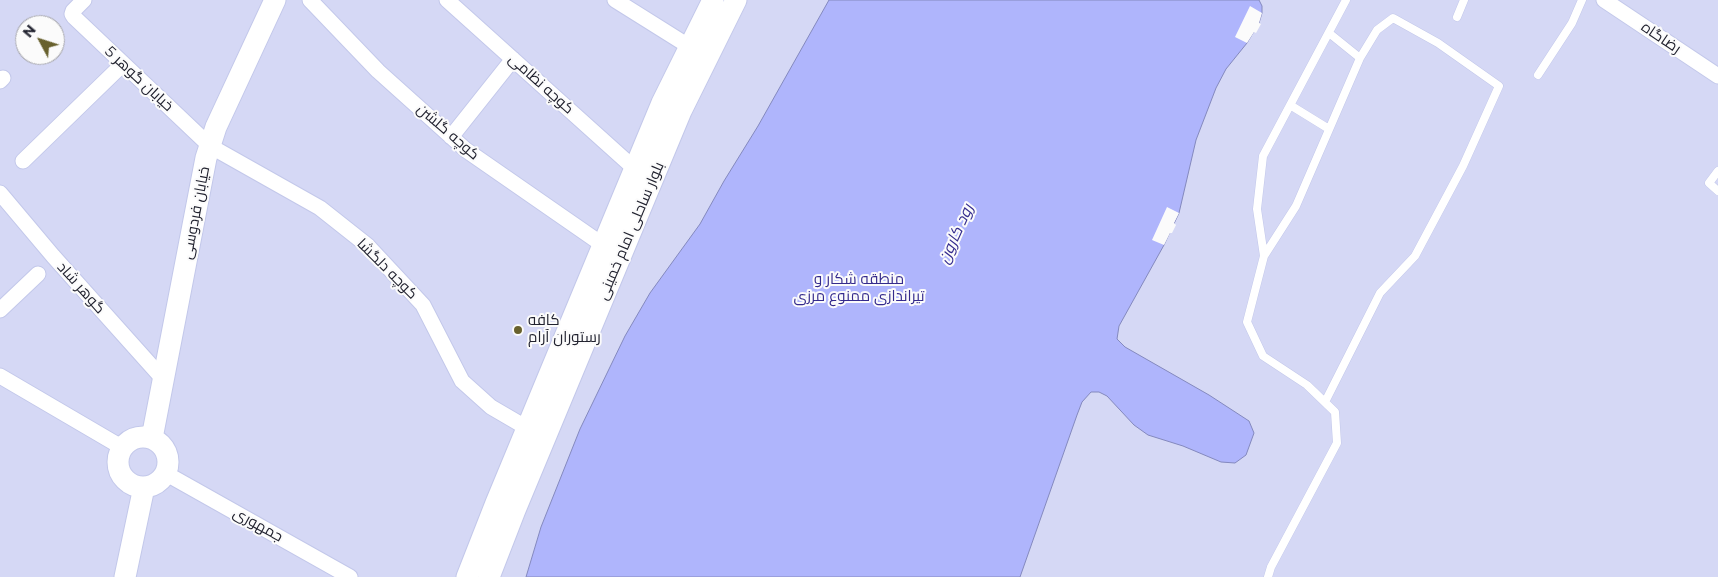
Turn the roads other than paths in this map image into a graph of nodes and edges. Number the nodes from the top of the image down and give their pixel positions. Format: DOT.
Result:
graph roads {
  1 [pos="275,0"];
  2 [pos="310,0"];
  3 [pos="447,0"];
  4 [pos="615,0"];
  5 [pos="712,0"];
  6 [pos="736,0"];
  7 [pos="1346,0"];
  8 [pos="1464,0"];
  9 [pos="1582,0"];
  10 [pos="1604,0"];
  11 [pos="78,5"];
  12 [pos="1457,17"];
  13 [pos="1329,32"];
  14 [pos="690,47"];
  15 [pos="1360,58"];
  16 [pos="513,59"];
  17 [pos="123,64"];
  18 [pos="1538,75"];
  19 [pos="1718,76"];
  20 [pos="1290,105"];
  21 [pos="1329,130"];
  22 [pos="451,137"];
  23 [pos="210,146"];
  24 [pos="23,161"];
  25 [pos="635,169"];
  26 [pos="1718,171"];
  27 [pos="1718,192"];
  28 [pos="0,193"];
  29 [pos="603,245"];
  30 [pos="1264,256"];
  31 [pos="38,274"];
  32 [pos="0,310"];
  33 [pos="0,376"];
  34 [pos="164,380"];
  35 [pos="1325,402"];
  36 [pos="527,428"];
  37 [pos="152,438"];
  38 [pos="123,448"];
  39 [pos="165,473"];
  40 [pos="144,487"];
  41 [pos="125,577"];
  42 [pos="350,577"];
  43 [pos="467,577"];
  44 [pos="489,577"];
  45 [pos="1268,577"];
  1 -- 23 [label="main road, خیابان فردوسی"];
  2 -- 22 [label="street, کوچه گلشن"];
  3 -- 16 [label="street, کوچه نظامی"];
  4 -- 14 [label="street"];
  5 -- 14 [label="main road, بلوار ساحلی امام خمینی"];
  6 -- 44 [label="main road, بلوار ساحلی امام خمینی"];
  7 -- 13 [label="lane"];
  8 -- 12 [label="lane"];
  9 -- 18 [label="lane"];
  10 -- 19 [label="street, رضاگاه"];
  11 -- 17 [label="street, خیابان گوهر 5"];
  13 -- 15 [label="lane"];
  13 -- 20 [label="lane"];
  14 -- 25 [label="main road, بلوار ساحلی امام خمینی"];
  15 -- 21 [label="lane"];
  15 -- 35 [label="lane"];
  16 -- 22 [label="street"];
  16 -- 25 [label="street, کوچه نظامی"];
  17 -- 23 [label="street, خیابان گوهر 5"];
  17 -- 24 [label="street"];
  20 -- 21 [label="lane"];
  20 -- 30 [label="lane"];
  21 -- 30 [label="lane"];
  22 -- 29 [label="street, کوچه گلشن"];
  23 -- 34 [label="main road, خیابان فردوسی"];
  23 -- 36 [label="street, کوچه دلگشا"];
  25 -- 29 [label="main road, بلوار ساحلی امام خمینی"];
  26 -- 27 [label="lane"];
  28 -- 34 [label="street, گوهر شاد"];
  29 -- 36 [label="main road, بلوار ساحلی امام خمینی"];
  30 -- 35 [label="lane"];
  31 -- 32 [label="street"];
  33 -- 38 [label="street"];
  34 -- 37 [label="main road, خیابان فردوسی"];
  35 -- 45 [label="lane"];
  36 -- 43 [label="main road, بلوار ساحلی امام خمینی"];
  37 -- 38 [label="main road"];
  37 -- 39 [label="main road"];
  38 -- 40 [label="main road"];
  39 -- 40 [label="main road"];
  39 -- 42 [label="street, جمهوری"];
  40 -- 41 [label="main road"];
}
